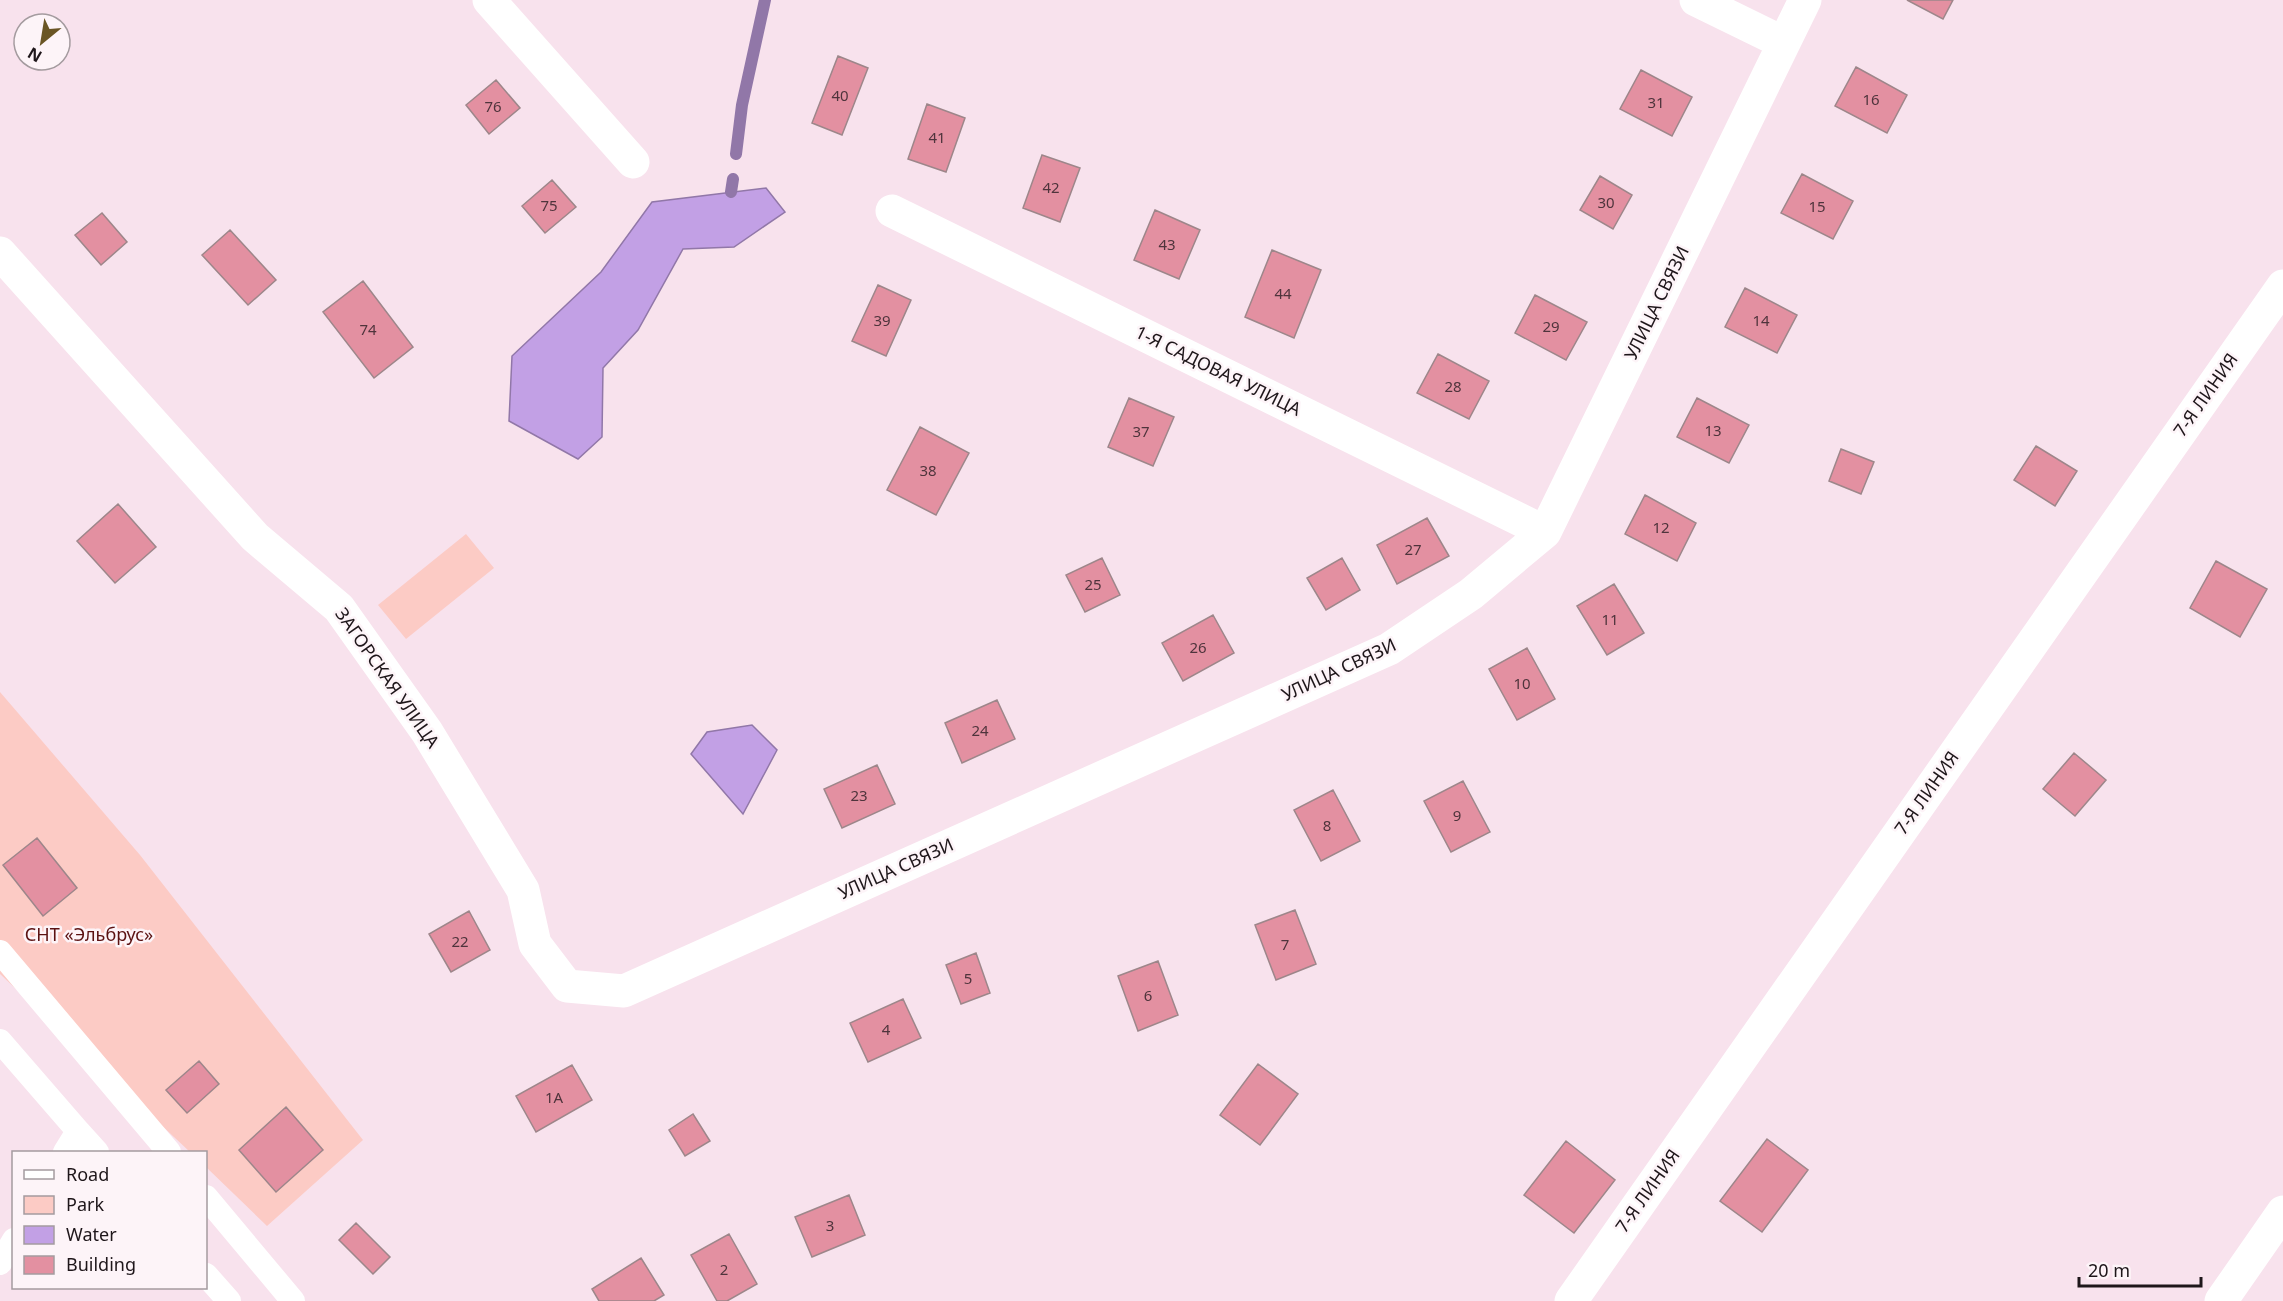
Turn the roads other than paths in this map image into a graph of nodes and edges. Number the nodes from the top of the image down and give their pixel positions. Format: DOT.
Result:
graph roads {
  1 [pos="489,0"];
  2 [pos="1696,0"];
  3 [pos="1805,0"];
  4 [pos="1784,43"];
  5 [pos="633,162"];
  6 [pos="892,211"];
  7 [pos="0,253"];
  8 [pos="2283,286"];
  9 [pos="1545,532"];
  10 [pos="0,952"];
  11 [pos="567,986"];
  12 [pos="0,1041"];
  13 [pos="78,1131"];
  14 [pos="66,1151"];
  15 [pos="96,1151"];
  16 [pos="167,1151"];
  17 [pos="207,1198"];
  18 [pos="2283,1212"];
  19 [pos="12,1243"];
  20 [pos="0,1263"];
  21 [pos="207,1276"];
  22 [pos="229,1301"];
  23 [pos="293,1301"];
  24 [pos="1571,1301"];
  25 [pos="2221,1301"];
  1 -- 5 [label="street"];
  2 -- 4 [label="street"];
  3 -- 4 [label="street, УЛИЦА СВЯЗИ"];
  4 -- 9 [label="street, УЛИЦА СВЯЗИ"];
  6 -- 9 [label="street, 1-Я САДОВАЯ УЛИЦА"];
  7 -- 11 [label="street, ЗАГОРСКАЯ УЛИЦА"];
  8 -- 24 [label="street, 7-Я ЛИНИЯ"];
  9 -- 11 [label="street, УЛИЦА СВЯЗИ"];
  10 -- 16 [label="lane"];
  12 -- 13 [label="lane"];
  13 -- 14 [label="lane"];
  13 -- 15 [label="lane"];
  17 -- 23 [label="lane"];
  18 -- 25 [label="street"];
  19 -- 20 [label="lane"];
  21 -- 22 [label="lane"];
}
